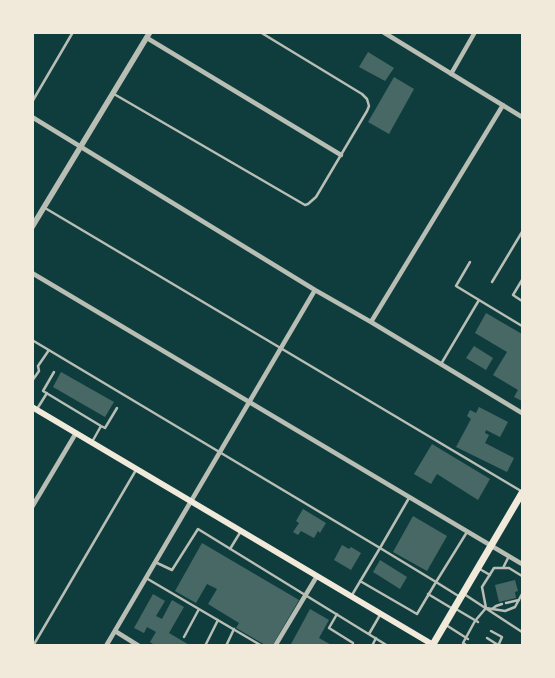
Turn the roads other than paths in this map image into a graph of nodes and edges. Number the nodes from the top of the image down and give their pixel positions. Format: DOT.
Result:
graph roads {
  1 [pos="73,32"];
  2 [pos="260,32"];
  3 [pos="383,32"];
  4 [pos="475,32"];
  5 [pos="148,35"];
  6 [pos="451,74"];
  7 [pos="113,93"];
  8 [pos="32,102"];
  9 [pos="503,105"];
  10 [pos="32,117"];
  11 [pos="522,117"];
  12 [pos="80,147"];
  13 [pos="341,155"];
  14 [pos="44,208"];
  15 [pos="32,227"];
  16 [pos="522,232"];
  17 [pos="470,262"];
  18 [pos="32,273"];
  19 [pos="522,280"];
  20 [pos="492,282"];
  21 [pos="315,290"];
  22 [pos="479,300"];
  23 [pos="522,301"];
  24 [pos="372,322"];
  25 [pos="522,326"];
  26 [pos="32,340"];
  27 [pos="281,348"];
  28 [pos="49,350"];
  29 [pos="441,364"];
  30 [pos="54,372"];
  31 [pos="32,381"];
  32 [pos="47,393"];
  33 [pos="250,401"];
  34 [pos="35,408"];
  35 [pos="117,408"];
  36 [pos="522,413"];
  37 [pos="101,426"];
  38 [pos="76,433"];
  39 [pos="91,442"];
  40 [pos="219,453"];
  41 [pos="137,469"];
  42 [pos="522,492"];
  43 [pos="410,496"];
  44 [pos="191,502"];
  45 [pos="32,507"];
  46 [pos="241,531"];
  47 [pos="468,531"];
  48 [pos="491,545"];
  49 [pos="380,548"];
  50 [pos="230,549"];
  51 [pos="509,556"];
  52 [pos="155,562"];
  53 [pos="522,564"];
  54 [pos="478,568"];
  55 [pos="503,568"];
  56 [pos="490,575"];
  57 [pos="317,576"];
  58 [pos="522,576"];
  59 [pos="146,578"];
  60 [pos="360,582"];
  61 [pos="436,582"];
  62 [pos="306,594"];
  63 [pos="428,594"];
  64 [pos="522,594"];
  65 [pos="461,595"];
  66 [pos="351,596"];
  67 [pos="519,600"];
  68 [pos="454,608"];
  69 [pos="486,608"];
  70 [pos="199,609"];
  71 [pos="492,609"];
  72 [pos="337,614"];
  73 [pos="380,614"];
  74 [pos="218,620"];
  75 [pos="477,622"];
  76 [pos="444,624"];
  77 [pos="234,629"];
  78 [pos="491,630"];
  79 [pos="115,631"];
  80 [pos="522,632"];
  81 [pos="369,634"];
  82 [pos="184,636"];
  83 [pos="376,638"];
  84 [pos="467,638"];
  85 [pos="487,638"];
  86 [pos="353,643"];
  87 [pos="465,644"];
  88 [pos="433,645"];
  89 [pos="498,645"];
  90 [pos="33,646"];
  91 [pos="106,646"];
  92 [pos="139,646"];
  93 [pos="205,646"];
  94 [pos="226,646"];
  95 [pos="262,646"];
  96 [pos="276,646"];
  97 [pos="372,646"];
  98 [pos="388,646"];
  1 -- 8 [label="lane"];
  2 -- 13 [label="lane"];
  3 -- 6 [label="street"];
  4 -- 6 [label="street"];
  5 -- 7 [label="street"];
  5 -- 13 [label="street"];
  6 -- 9 [label="street"];
  7 -- 12 [label="street"];
  7 -- 13 [label="lane"];
  9 -- 11 [label="street"];
  9 -- 24 [label="street"];
  10 -- 12 [label="street"];
  12 -- 14 [label="street"];
  12 -- 21 [label="street"];
  14 -- 15 [label="street"];
  14 -- 27 [label="lane"];
  16 -- 20 [label="lane"];
  17 -- 22 [label="lane"];
  18 -- 33 [label="street"];
  19 -- 23 [label="lane"];
  21 -- 24 [label="street"];
  21 -- 27 [label="street"];
  22 -- 25 [label="lane"];
  22 -- 29 [label="lane"];
  24 -- 29 [label="street"];
  26 -- 28 [label="lane"];
  27 -- 33 [label="street"];
  27 -- 42 [label="lane"];
  28 -- 31 [label="lane"];
  28 -- 40 [label="lane"];
  29 -- 36 [label="street"];
  30 -- 32 [label="lane"];
  32 -- 34 [label="lane"];
  32 -- 37 [label="lane"];
  33 -- 40 [label="street"];
  33 -- 43 [label="street"];
  34 -- 38 [label="main road"];
  35 -- 37 [label="lane"];
  37 -- 39 [label="lane"];
  38 -- 39 [label="main road"];
  38 -- 45 [label="street"];
  39 -- 41 [label="main road"];
  40 -- 44 [label="street"];
  40 -- 49 [label="lane"];
  41 -- 44 [label="main road"];
  41 -- 90 [label="lane"];
  42 -- 48 [label="main road"];
  43 -- 47 [label="street"];
  43 -- 49 [label="lane"];
  44 -- 46 [label="main road"];
  44 -- 52 [label="street"];
  46 -- 50 [label="lane"];
  46 -- 57 [label="main road"];
  47 -- 48 [label="street"];
  47 -- 61 [label="lane"];
  48 -- 51 [label="street"];
  48 -- 54 [label="main road"];
  49 -- 60 [label="lane"];
  49 -- 61 [label="lane"];
  50 -- 52 [label="lane"];
  50 -- 62 [label="lane"];
  51 -- 53 [label="street"];
  51 -- 55 [label="lane"];
  52 -- 59 [label="street"];
  54 -- 56 [label="lane"];
  54 -- 65 [label="main road"];
  55 -- 56 [label="lane"];
  55 -- 58 [label="lane"];
  56 -- 69 [label="lane"];
  57 -- 62 [label="street"];
  57 -- 66 [label="main road"];
  59 -- 70 [label="lane"];
  59 -- 79 [label="street"];
  60 -- 63 [label="lane"];
  60 -- 66 [label="lane"];
  61 -- 63 [label="lane"];
  61 -- 65 [label="lane"];
  62 -- 72 [label="lane"];
  62 -- 96 [label="street"];
  63 -- 68 [label="lane"];
  64 -- 67 [label="lane"];
  65 -- 68 [label="main road"];
  65 -- 69 [label="lane"];
  66 -- 73 [label="main road"];
  67 -- 71 [label="lane"];
  67 -- 71 [label="lane"];
  68 -- 75 [label="lane"];
  68 -- 76 [label="main road"];
  69 -- 71 [label="lane"];
  69 -- 75 [label="lane"];
  69 -- 80 [label="lane"];
  70 -- 74 [label="lane"];
  70 -- 82 [label="lane"];
  72 -- 81 [label="lane"];
  72 -- 86 [label="lane"];
  73 -- 81 [label="lane"];
  73 -- 88 [label="main road"];
  74 -- 77 [label="lane"];
  74 -- 93 [label="lane"];
  75 -- 84 [label="lane"];
  76 -- 84 [label="lane"];
  76 -- 88 [label="main road"];
  77 -- 94 [label="lane"];
  77 -- 95 [label="lane"];
  78 -- 89 [label="lane"];
  79 -- 91 [label="street"];
  79 -- 92 [label="street"];
  81 -- 83 [label="lane"];
  83 -- 97 [label="lane"];
  83 -- 98 [label="lane"];
  84 -- 87 [label="lane"];
  85 -- 89 [label="lane"];
}
